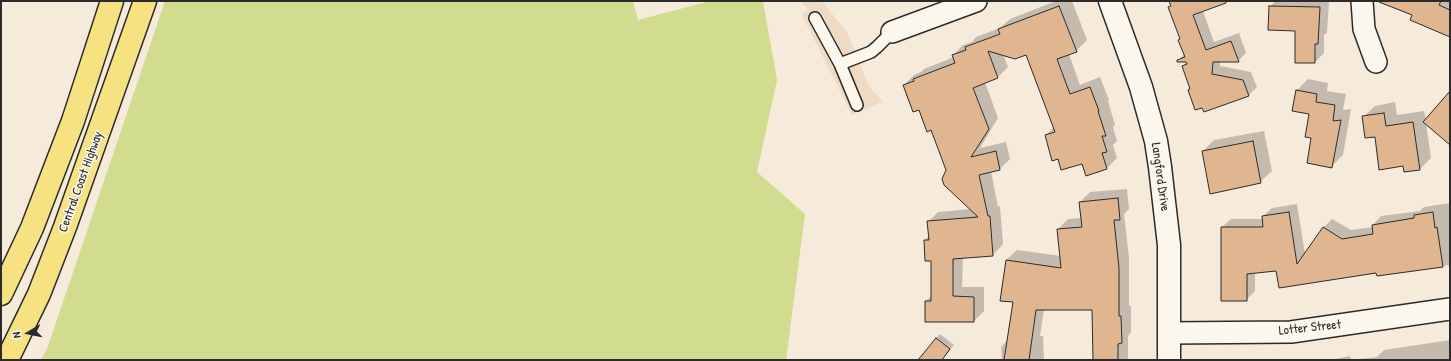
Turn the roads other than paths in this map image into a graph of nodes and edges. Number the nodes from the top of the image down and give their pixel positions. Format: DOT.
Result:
graph roads {
  1 [pos="97,1"];
  2 [pos="112,1"];
  3 [pos="145,1"];
  4 [pos="976,1"];
  5 [pos="1110,1"];
  6 [pos="1362,1"];
  7 [pos="815,18"];
  8 [pos="892,32"];
  9 [pos="1376,62"];
  10 [pos="840,64"];
  11 [pos="89,72"];
  12 [pos="858,105"];
  13 [pos="1,294"];
  14 [pos="1450,310"];
  15 [pos="1169,333"];
  16 [pos="7,360"];
  17 [pos="1169,360"];
  1 -- 11 [label="highway"];
  2 -- 11 [label="highway"];
  3 -- 16 [label="highway, Central Coast Highway"];
  4 -- 8 [label="street"];
  5 -- 15 [label="street, Langford Drive"];
  6 -- 9 [label="street"];
  7 -- 10 [label="lane"];
  8 -- 10 [label="lane"];
  10 -- 12 [label="lane"];
  11 -- 13 [label="highway"];
  14 -- 15 [label="street, Lotter Street"];
  15 -- 17 [label="street, Langford Drive"];
}
